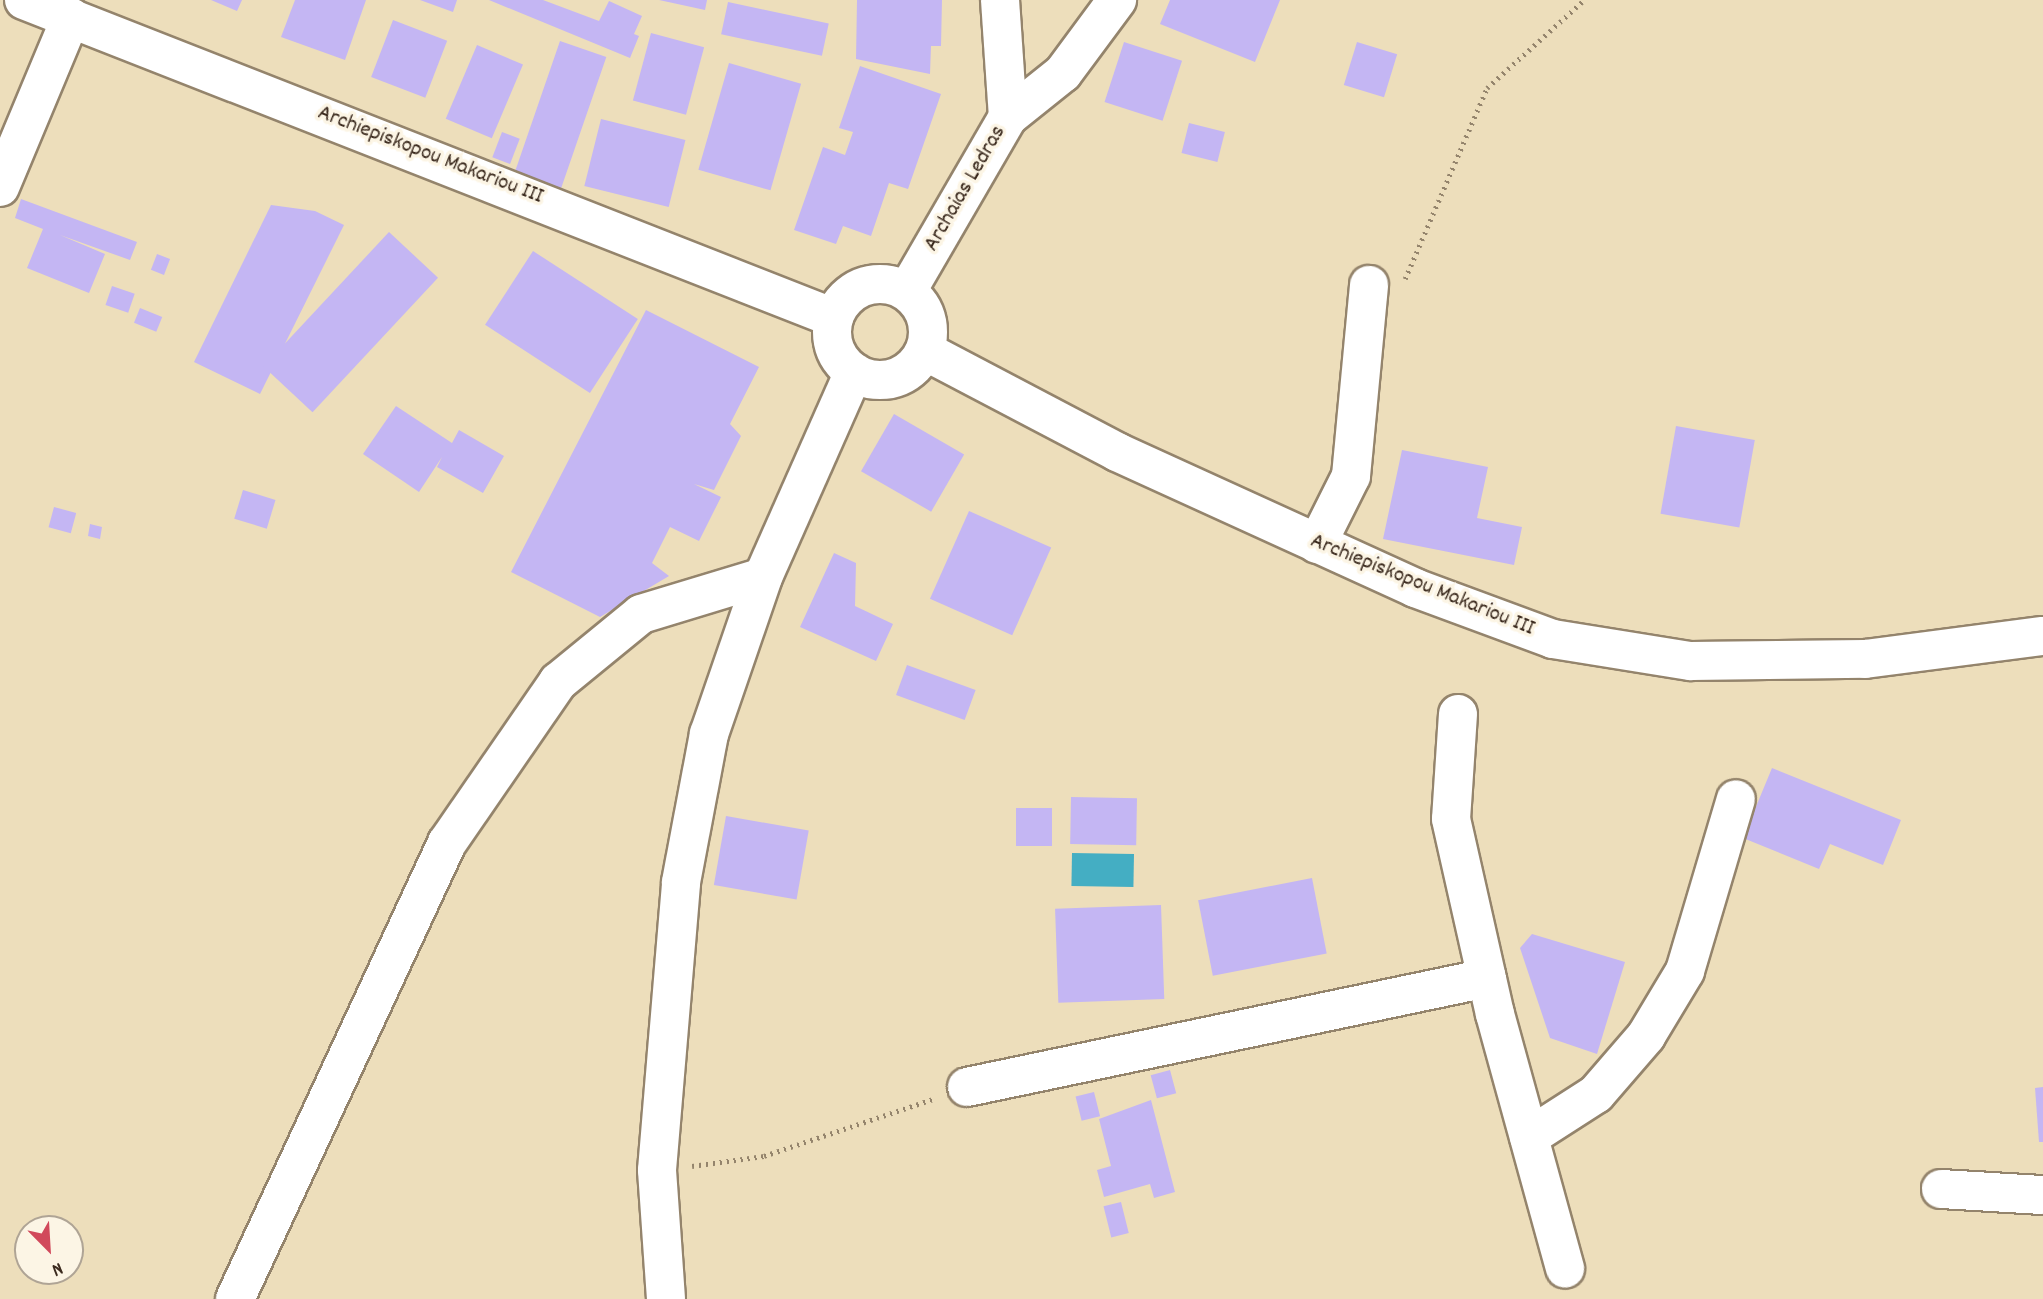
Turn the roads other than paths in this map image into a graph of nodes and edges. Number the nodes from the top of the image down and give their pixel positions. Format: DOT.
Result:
graph roads {
  1 [pos="24,0"];
  2 [pos="1000,0"];
  3 [pos="1117,0"];
  4 [pos="71,17"];
  5 [pos="1008,117"];
  6 [pos="0,187"];
  7 [pos="1385,287"];
  8 [pos="907,291"];
  9 [pos="834,318"];
  10 [pos="925,352"];
  11 [pos="854,372"];
  12 [pos="1317,544"];
  13 [pos="763,577"];
  14 [pos="2043,636"];
  15 [pos="1458,714"];
  16 [pos="1736,799"];
  17 [pos="1487,978"];
  18 [pos="967,1087"];
  19 [pos="1529,1137"];
  20 [pos="1941,1189"];
  21 [pos="2043,1195"];
  22 [pos="1565,1269"];
  23 [pos="235,1299"];
  24 [pos="666,1299"];
  1 -- 4 [label="street, Archiepiskopou Makariou III"];
  2 -- 5 [label="street"];
  3 -- 5 [label="street, Archaias Ledras"];
  4 -- 6 [label="street"];
  4 -- 9 [label="street, Archiepiskopou Makariou III"];
  5 -- 8 [label="street, Archaias Ledras"];
  7 -- 12 [label="street"];
  8 -- 9 [label="street"];
  8 -- 10 [label="street"];
  9 -- 11 [label="street"];
  10 -- 11 [label="street"];
  10 -- 12 [label="street, Archiepiskopou Makariou III"];
  11 -- 13 [label="street"];
  12 -- 14 [label="street, Archiepiskopou Makariou III"];
  13 -- 23 [label="street"];
  13 -- 24 [label="street"];
  15 -- 17 [label="street"];
  16 -- 19 [label="street"];
  17 -- 18 [label="street"];
  17 -- 19 [label="street"];
  19 -- 22 [label="street"];
  20 -- 21 [label="street"];
}
